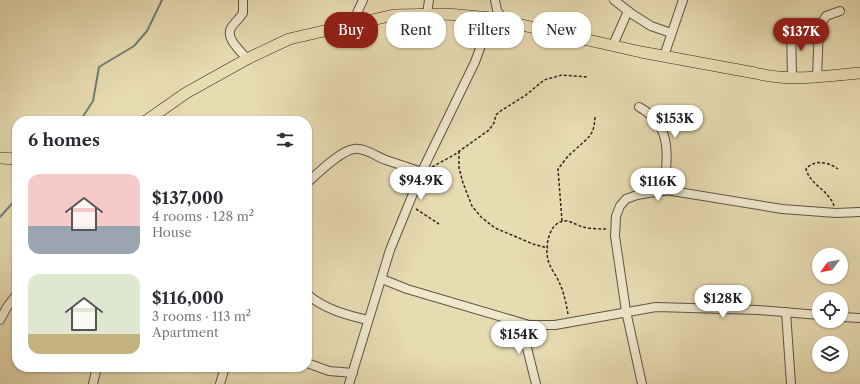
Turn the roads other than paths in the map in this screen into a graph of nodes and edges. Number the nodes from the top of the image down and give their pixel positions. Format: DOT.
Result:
graph roads {
  1 [pos="243,0"];
  2 [pos="363,0"];
  3 [pos="429,0"];
  4 [pos="495,0"];
  5 [pos="615,0"];
  6 [pos="683,0"];
  7 [pos="628,11"];
  8 [pos="840,11"];
  9 [pos="358,12"];
  10 [pos="427,12"];
  11 [pos="498,12"];
  12 [pos="524,25"];
  13 [pos="791,27"];
  14 [pos="324,31"];
  15 [pos="672,33"];
  16 [pos="613,45"];
  17 [pos="480,48"];
  18 [pos="664,56"];
  19 [pos="248,59"];
  20 [pos="860,73"];
  21 [pos="817,77"];
  22 [pos="792,78"];
  23 [pos="639,106"];
  24 [pos="153,116"];
  25 [pos="0,158"];
  26 [pos="12,159"];
  27 [pos="422,171"];
  28 [pos="312,179"];
  29 [pos="664,190"];
  30 [pos="860,212"];
  31 [pos="382,279"];
  32 [pos="312,298"];
  33 [pos="12,300"];
  34 [pos="626,311"];
  35 [pos="786,312"];
  36 [pos="812,314"];
  37 [pos="848,317"];
  38 [pos="860,318"];
  39 [pos="0,320"];
  40 [pos="368,320"];
  41 [pos="514,321"];
  42 [pos="537,325"];
  43 [pos="526,344"];
  44 [pos="312,365"];
  45 [pos="96,372"];
  46 [pos="224,372"];
  47 [pos="352,373"];
  48 [pos="93,384"];
  49 [pos="220,384"];
  50 [pos="349,384"];
  51 [pos="536,384"];
  52 [pos="642,384"];
  53 [pos="791,384"];
  1 -- 19 [label="street"];
  2 -- 9 [label="street"];
  3 -- 10 [label="street"];
  4 -- 11 [label="street"];
  5 -- 7 [label="street"];
  6 -- 15 [label="street"];
  7 -- 15 [label="street"];
  7 -- 16 [label="street"];
  8 -- 21 [label="street"];
  12 -- 16 [label="highway"];
  13 -- 22 [label="street"];
  14 -- 19 [label="highway"];
  15 -- 18 [label="street"];
  16 -- 18 [label="highway"];
  17 -- 27 [label="street"];
  18 -- 22 [label="highway"];
  19 -- 24 [label="highway"];
  20 -- 21 [label="highway"];
  21 -- 22 [label="highway"];
  23 -- 29 [label="street"];
  25 -- 26 [label="highway"];
  27 -- 28 [label="street"];
  27 -- 31 [label="street"];
  29 -- 30 [label="street"];
  29 -- 34 [label="street"];
  31 -- 40 [label="street"];
  31 -- 41 [label="street"];
  32 -- 40 [label="street"];
  33 -- 39 [label="street"];
  34 -- 35 [label="street"];
  34 -- 42 [label="street"];
  34 -- 52 [label="street"];
  35 -- 36 [label="street"];
  35 -- 53 [label="street"];
  37 -- 38 [label="street"];
  40 -- 47 [label="street"];
  41 -- 42 [label="street"];
  41 -- 43 [label="street"];
  42 -- 43 [label="street"];
  43 -- 51 [label="street"];
  44 -- 47 [label="street"];
  45 -- 48 [label="street"];
  46 -- 49 [label="street"];
  47 -- 50 [label="street"];
}
